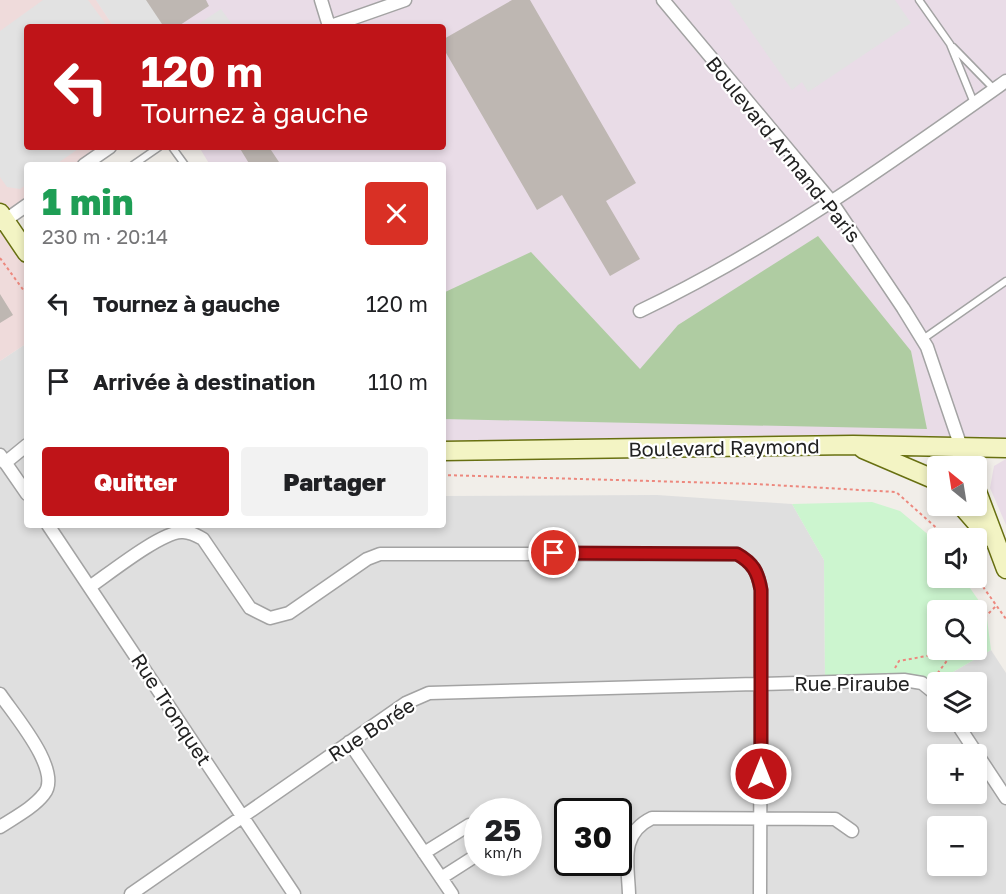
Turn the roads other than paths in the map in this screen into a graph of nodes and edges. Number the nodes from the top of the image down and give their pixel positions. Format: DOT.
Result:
graph roads {
  1 [pos="321,0"];
  2 [pos="405,0"];
  3 [pos="663,0"];
  4 [pos="919,0"];
  5 [pos="327,24"];
  6 [pos="337,24"];
  7 [pos="950,44"];
  8 [pos="1006,81"];
  9 [pos="994,89"];
  10 [pos="974,103"];
  11 [pos="106,150"];
  12 [pos="155,150"];
  13 [pos="88,162"];
  14 [pos="137,162"];
  15 [pos="831,201"];
  16 [pos="24,207"];
  17 [pos="2,219"];
  18 [pos="24,249"];
  19 [pos="1006,281"];
  20 [pos="640,311"];
  21 [pos="922,339"];
  22 [pos="853,445"];
  23 [pos="24,447"];
  24 [pos="961,447"];
  25 [pos="1006,448"];
  26 [pos="446,451"];
  27 [pos="964,456"];
  28 [pos="3,459"];
  29 [pos="927,476"];
  30 [pos="24,490"];
  31 [pos="970,516"];
  32 [pos="985,516"];
  33 [pos="50,528"];
  34 [pos="996,546"];
  35 [pos="1006,568"];
  36 [pos="91,586"];
  37 [pos="761,684"];
  38 [pos="927,687"];
  39 [pos="0,694"];
  40 [pos="963,732"];
  41 [pos="349,742"];
  42 [pos="1006,798"];
  43 [pos="243,817"];
  44 [pos="760,818"];
  45 [pos="0,827"];
  46 [pos="464,828"];
  47 [pos="852,831"];
  48 [pos="424,853"];
  49 [pos="464,863"];
  50 [pos="441,878"];
  51 [pos="131,894"];
  52 [pos="294,894"];
  53 [pos="452,894"];
  54 [pos="629,894"];
  55 [pos="760,894"];
  1 -- 5 [label="street"];
  2 -- 6 [label="street"];
  3 -- 15 [label="street, Boulevard Armand-Paris"];
  4 -- 7 [label="lane"];
  7 -- 9 [label="lane"];
  7 -- 10 [label="lane"];
  8 -- 9 [label="street"];
  9 -- 10 [label="street"];
  10 -- 15 [label="street"];
  11 -- 13 [label="street"];
  12 -- 14 [label="lane"];
  15 -- 20 [label="street"];
  15 -- 21 [label="street, Boulevard Armand-Paris"];
  16 -- 17 [label="street"];
  17 -- 18 [label="street"];
  19 -- 21 [label="lane"];
  21 -- 24 [label="street, Boulevard Armand-Paris"];
  22 -- 24 [label="street, Boulevard Raymond"];
  22 -- 26 [label="street, Boulevard Raymond"];
  22 -- 29 [label="street"];
  23 -- 28 [label="street"];
  24 -- 25 [label="street, Boulevard Raymond"];
  24 -- 27 [label="street, Boulevard Armand-Paris"];
  28 -- 30 [label="street"];
  31 -- 34 [label="street"];
  32 -- 34 [label="street"];
  33 -- 36 [label="street, Rue Tronquet"];
  34 -- 35 [label="street"];
  36 -- 37 [label="street"];
  36 -- 43 [label="street, Rue Tronquet"];
  37 -- 38 [label="street, Rue Piraube"];
  37 -- 41 [label="street, Rue Borée"];
  37 -- 44 [label="street"];
  39 -- 45 [label="street"];
  40 -- 42 [label="street"];
  41 -- 43 [label="street, Rue Borée"];
  41 -- 48 [label="street"];
  43 -- 51 [label="street, Rue Borée"];
  43 -- 52 [label="street, Rue Tronquet"];
  44 -- 47 [label="street"];
  44 -- 54 [label="street"];
  44 -- 55 [label="street"];
  46 -- 48 [label="street"];
  48 -- 50 [label="street"];
  49 -- 50 [label="street"];
  50 -- 53 [label="street"];
}
